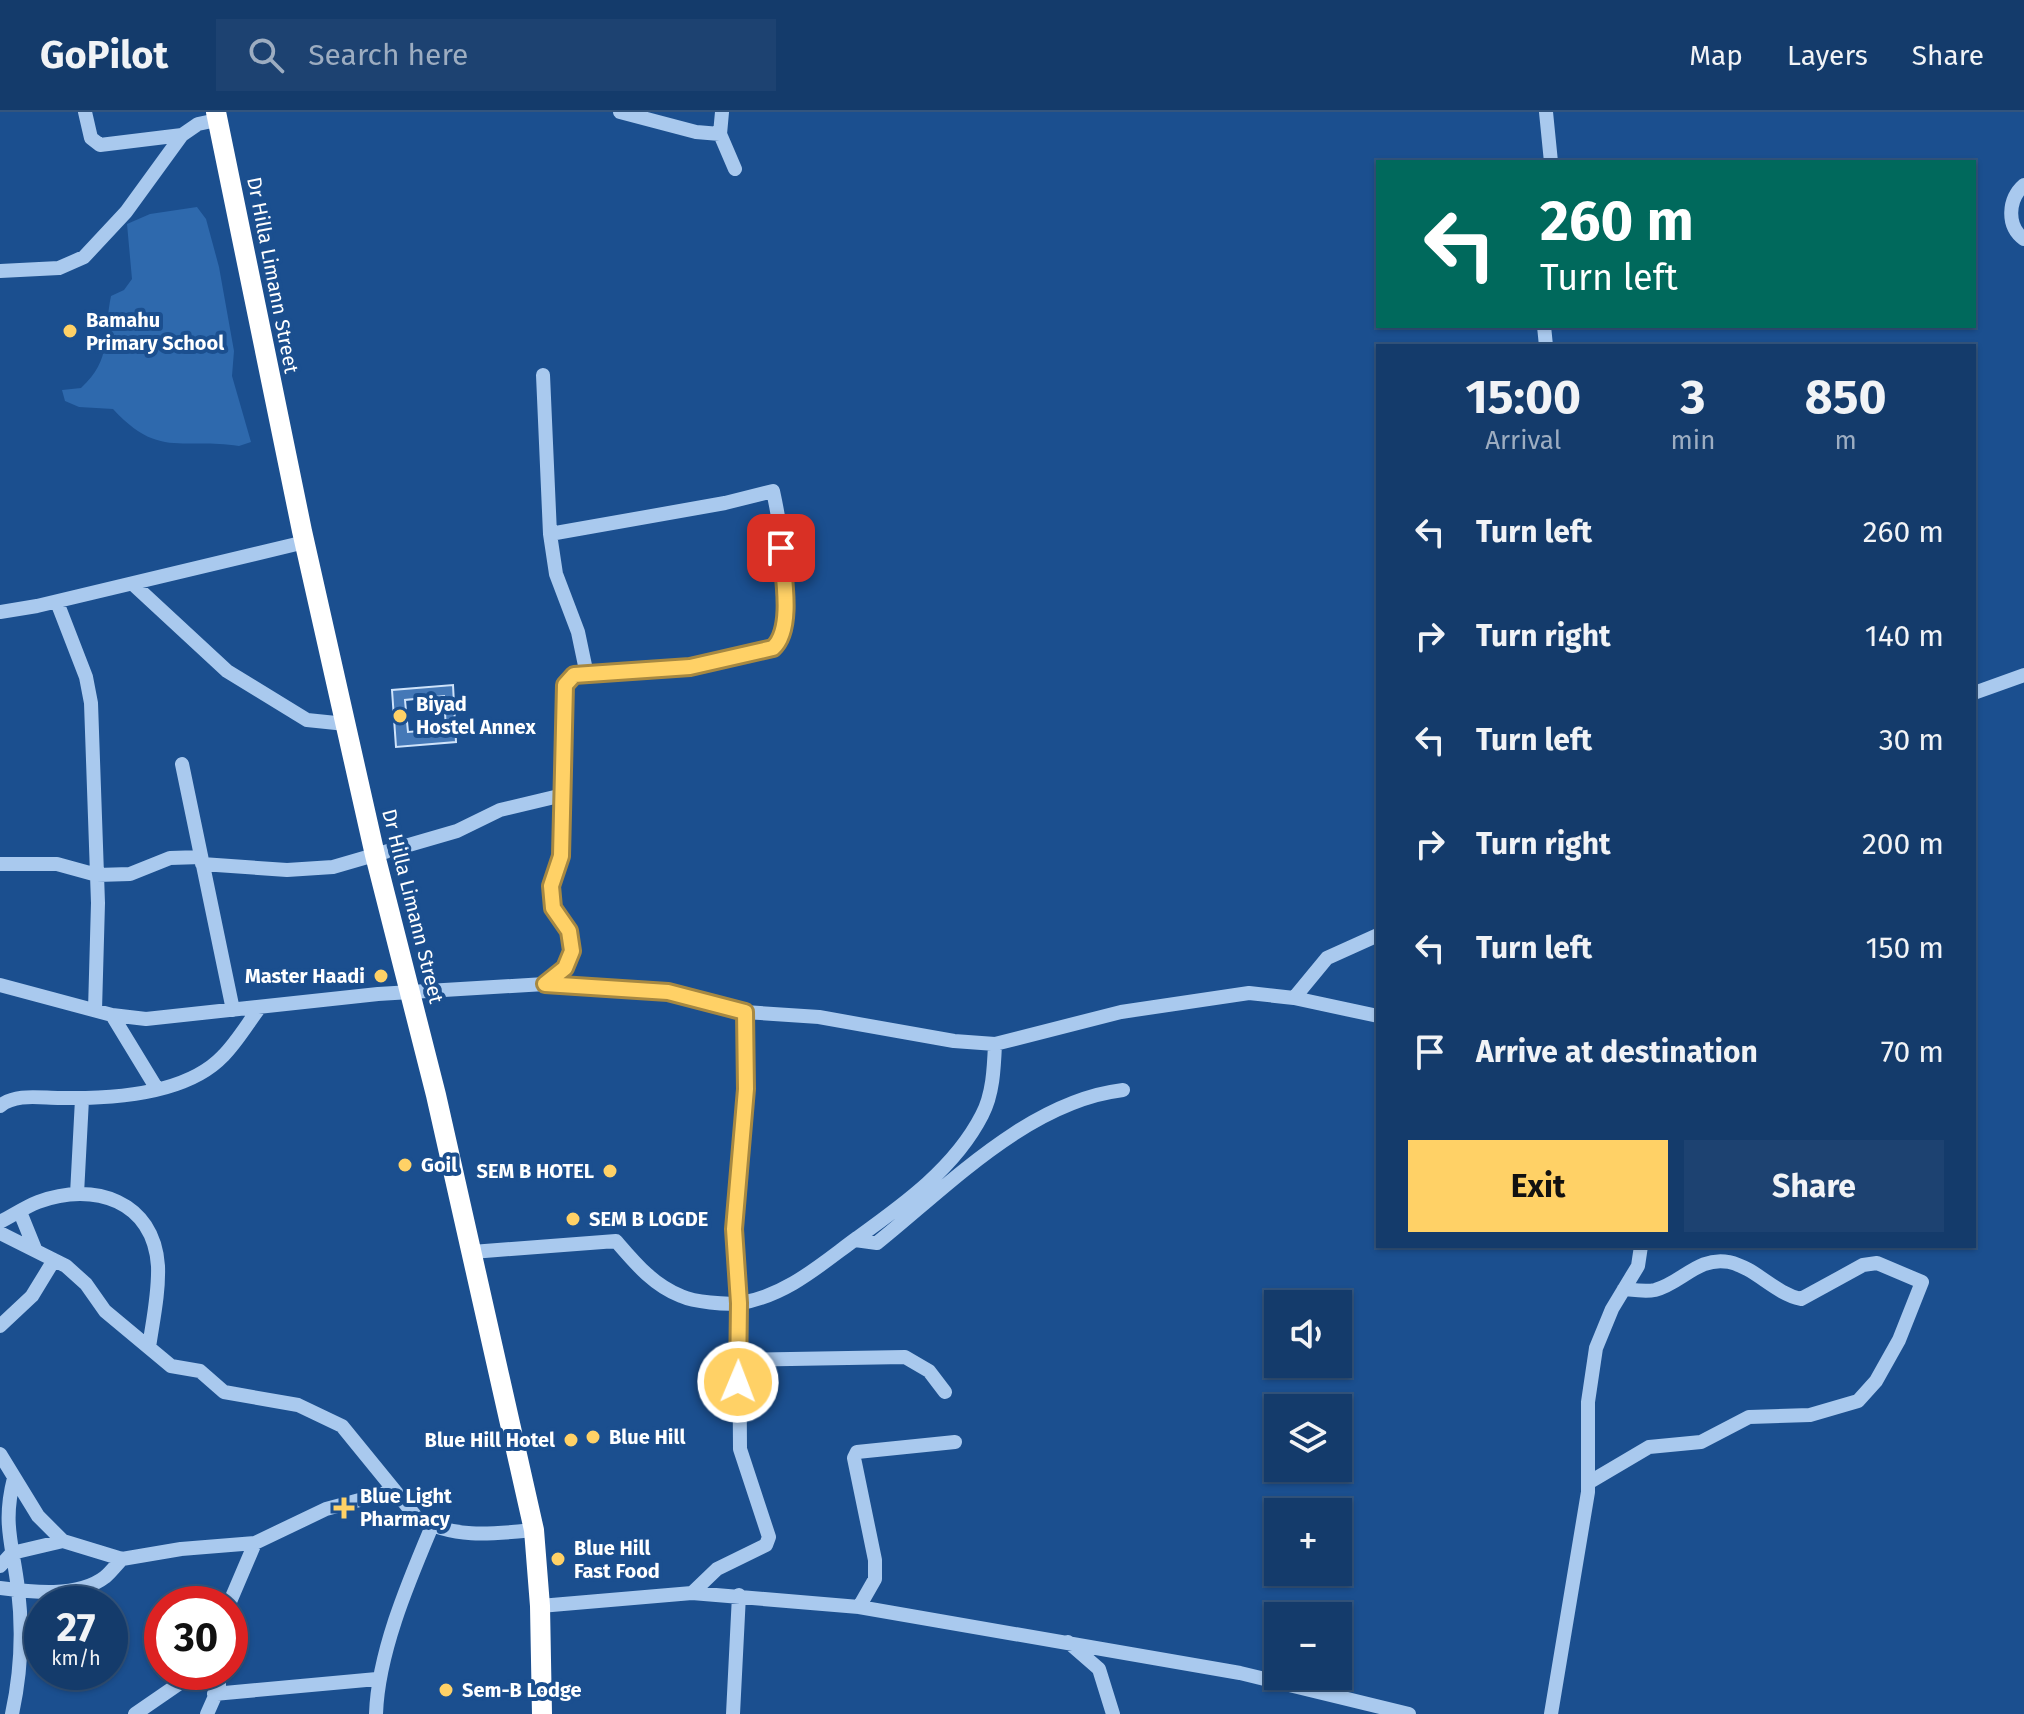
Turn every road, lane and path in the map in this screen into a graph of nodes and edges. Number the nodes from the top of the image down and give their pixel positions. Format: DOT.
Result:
graph roads {
  1 [pos="85,112"];
  2 [pos="620,112"];
  3 [pos="722,112"];
  4 [pos="1546,112"];
  5 [pos="216,116"];
  6 [pos="720,134"];
  7 [pos="182,135"];
  8 [pos="1551,160"];
  9 [pos="735,169"];
  10 [pos="2024,185"];
  11 [pos="2024,239"];
  12 [pos="0,271"];
  13 [pos="543,375"];
  14 [pos="550,534"];
  15 [pos="305,542"];
  16 [pos="133,584"];
  17 [pos="57,602"];
  18 [pos="0,612"];
  19 [pos="587,675"];
  20 [pos="2024,675"];
  21 [pos="1976,692"];
  22 [pos="346,724"];
  23 [pos="182,764"];
  24 [pos="563,795"];
  25 [pos="375,855"];
  26 [pos="202,861"];
  27 [pos="0,864"];
  28 [pos="97,875"];
  29 [pos="1376,936"];
  30 [pos="545,984"];
  31 [pos="0,985"];
  32 [pos="410,993"];
  33 [pos="1294,998"];
  34 [pos="260,1007"];
  35 [pos="95,1010"];
  36 [pos="233,1010"];
  37 [pos="745,1012"];
  38 [pos="112,1015"];
  39 [pos="1376,1016"];
  40 [pos="995,1044"];
  41 [pos="157,1089"];
  42 [pos="1123,1090"];
  43 [pos="82,1099"];
  44 [pos="0,1106"];
  45 [pos="77,1194"];
  46 [pos="20,1212"];
  47 [pos="0,1222"];
  48 [pos="0,1233"];
  49 [pos="855,1240"];
  50 [pos="1641,1248"];
  51 [pos="35,1249"];
  52 [pos="472,1252"];
  53 [pos="54,1260"];
  54 [pos="1624,1289"];
  55 [pos="739,1303"];
  56 [pos="0,1326"];
  57 [pos="149,1347"];
  58 [pos="738,1360"];
  59 [pos="945,1392"];
  60 [pos="955,1442"];
  61 [pos="0,1454"];
  62 [pos="1588,1483"];
  63 [pos="8,1487"];
  64 [pos="393,1491"];
  65 [pos="432,1526"];
  66 [pos="534,1530"];
  67 [pos="63,1541"];
  68 [pos="255,1543"];
  69 [pos="12,1553"];
  70 [pos="122,1559"];
  71 [pos="0,1566"];
  72 [pos="237,1586"];
  73 [pos="0,1588"];
  74 [pos="18,1591"];
  75 [pos="692,1593"];
  76 [pos="739,1595"];
  77 [pos="540,1606"];
  78 [pos="859,1607"];
  79 [pos="1068,1642"];
  80 [pos="377,1679"];
  81 [pos="170,1690"];
  82 [pos="217,1690"];
  83 [pos="214,1694"];
  84 [pos="12,1714"];
  85 [pos="135,1714"];
  86 [pos="207,1714"];
  87 [pos="376,1714"];
  88 [pos="542,1714"];
  89 [pos="733,1714"];
  90 [pos="1113,1714"];
  91 [pos="1409,1714"];
  92 [pos="1551,1714"];
  1 -- 7 [label="street"];
  2 -- 6 [label="street"];
  3 -- 6 [label="street"];
  4 -- 8 [label="street"];
  5 -- 7 [label="street"];
  5 -- 15 [label="highway, Dr Hilla Limann Street"];
  6 -- 9 [label="street"];
  7 -- 12 [label="street"];
  10 -- 11 [label="street"];
  13 -- 14 [label="street"];
  14 -- 19 [label="street"];
  14 -- 19 [label="street"];
  15 -- 16 [label="street"];
  15 -- 22 [label="highway, Dr Hilla Limann Street"];
  16 -- 17 [label="street"];
  16 -- 22 [label="street"];
  17 -- 18 [label="street"];
  17 -- 28 [label="street"];
  19 -- 24 [label="street"];
  20 -- 21 [label="street"];
  22 -- 25 [label="highway, Dr Hilla Limann Street"];
  23 -- 26 [label="street"];
  24 -- 25 [label="street"];
  24 -- 30 [label="street"];
  25 -- 26 [label="street"];
  25 -- 32 [label="highway, Dr Hilla Limann Street"];
  26 -- 28 [label="street"];
  26 -- 36 [label="street"];
  27 -- 28 [label="street"];
  28 -- 35 [label="street"];
  29 -- 33 [label="street"];
  30 -- 32 [label="street"];
  30 -- 37 [label="street"];
  31 -- 35 [label="street"];
  32 -- 34 [label="street"];
  32 -- 52 [label="highway, Dr Hilla Limann Street"];
  33 -- 39 [label="street"];
  33 -- 40 [label="street"];
  34 -- 36 [label="street"];
  34 -- 41 [label="street"];
  35 -- 38 [label="street"];
  36 -- 38 [label="street"];
  37 -- 40 [label="street"];
  37 -- 55 [label="street"];
  38 -- 41 [label="street"];
  40 -- 49 [label="street"];
  41 -- 43 [label="street"];
  42 -- 49 [label="street"];
  43 -- 44 [label="street"];
  43 -- 45 [label="street"];
  45 -- 46 [label="street"];
  45 -- 57 [label="street"];
  46 -- 47 [label="street"];
  46 -- 51 [label="street"];
  48 -- 51 [label="street"];
  49 -- 55 [label="street"];
  50 -- 54 [label="street"];
  51 -- 53 [label="street"];
  52 -- 55 [label="street"];
  52 -- 66 [label="highway, Dr Hilla Limann Street"];
  53 -- 56 [label="street"];
  53 -- 57 [label="street"];
  54 -- 62 [label="street"];
  54 -- 62 [label="street"];
  55 -- 58 [label="street"];
  57 -- 64 [label="street"];
  58 -- 59 [label="street"];
  58 -- 75 [label="street"];
  60 -- 78 [label="street"];
  61 -- 63 [label="street"];
  62 -- 92 [label="street"];
  63 -- 67 [label="street"];
  63 -- 69 [label="street"];
  64 -- 65 [label="street"];
  64 -- 68 [label="street"];
  65 -- 66 [label="street"];
  65 -- 80 [label="street"];
  66 -- 77 [label="highway, Dr Hilla Limann Street"];
  67 -- 69 [label="street"];
  67 -- 70 [label="street"];
  68 -- 70 [label="street"];
  68 -- 72 [label="street"];
  69 -- 71 [label="street"];
  69 -- 74 [label="street"];
  70 -- 74 [label="street"];
  73 -- 74 [label="street"];
  74 -- 84 [label="street"];
  75 -- 76 [label="street"];
  75 -- 77 [label="street"];
  76 -- 78 [label="street"];
  76 -- 89 [label="street"];
  77 -- 88 [label="highway, Dr Hilla Limann Street"];
  78 -- 79 [label="street"];
  79 -- 90 [label="street"];
  79 -- 91 [label="street"];
  80 -- 83 [label="street"];
  80 -- 87 [label="street"];
  81 -- 85 [label="street"];
  82 -- 83 [label="street"];
  83 -- 86 [label="street"];
}
